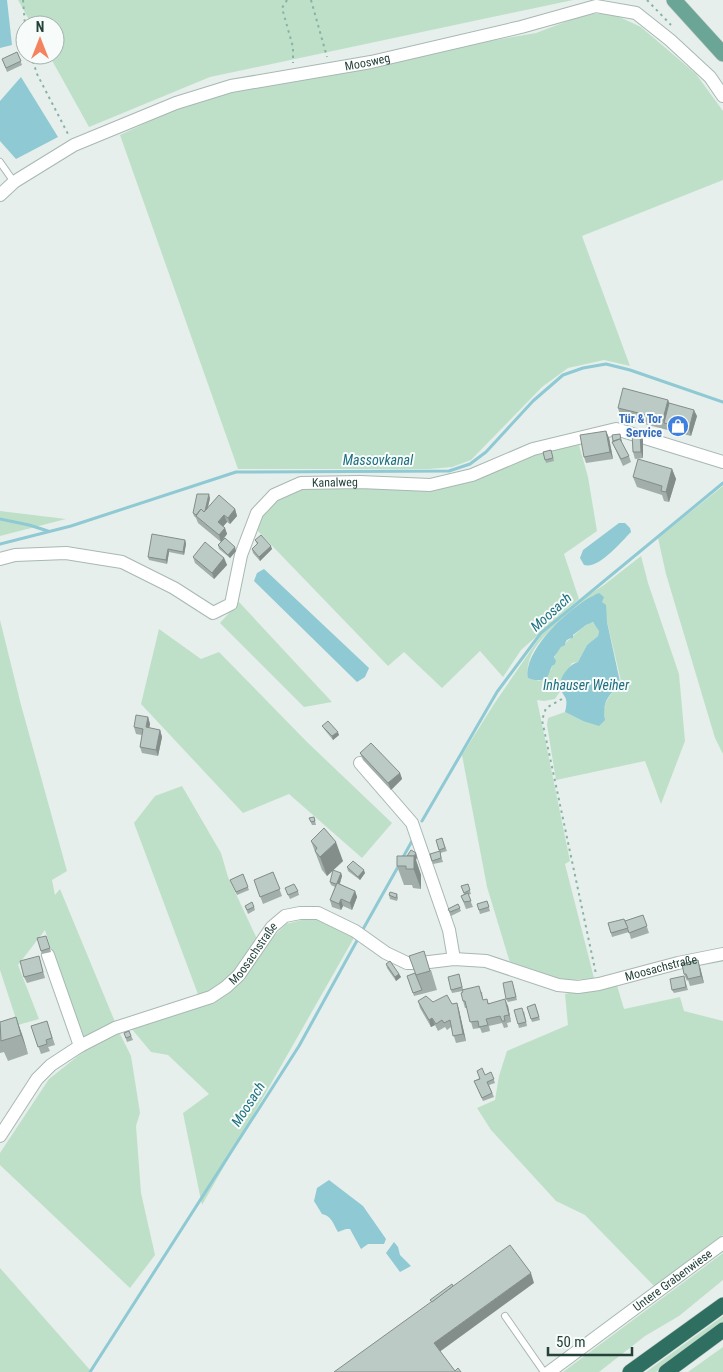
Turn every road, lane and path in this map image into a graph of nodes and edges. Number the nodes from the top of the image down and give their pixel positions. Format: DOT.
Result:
graph roads {
  1 [pos="23,0"];
  2 [pos="288,0"];
  3 [pos="311,0"];
  4 [pos="674,0"];
  5 [pos="24,15"];
  6 [pos="723,54"];
  7 [pos="34,65"];
  8 [pos="329,69"];
  9 [pos="294,75"];
  10 [pos="723,96"];
  11 [pos="74,145"];
  12 [pos="0,162"];
  13 [pos="14,182"];
  14 [pos="0,195"];
  15 [pos="723,462"];
  16 [pos="0,559"];
  17 [pos="562,699"];
  18 [pos="360,763"];
  19 [pos="723,954"];
  20 [pos="48,955"];
  21 [pos="454,959"];
  22 [pos="599,984"];
  23 [pos="80,1046"];
  24 [pos="0,1136"];
  25 [pos="723,1243"];
  26 [pos="723,1305"];
  27 [pos="505,1316"];
  28 [pos="723,1330"];
  29 [pos="544,1372"];
  30 [pos="549,1372"];
  31 [pos="630,1372"];
  32 [pos="666,1372"];
  1 -- 5 [label="path"];
  2 -- 9 [label="path"];
  3 -- 8 [label="path"];
  4 -- 6 [label="main road"];
  7 -- 11 [label="path"];
  8 -- 9 [label="street, Moosweg"];
  8 -- 10 [label="street, Moosweg"];
  9 -- 11 [label="street, Moosweg"];
  11 -- 13 [label="street, Moosweg"];
  12 -- 13 [label="lane"];
  13 -- 14 [label="street, Moosweg"];
  15 -- 16 [label="street, Kanalweg"];
  17 -- 22 [label="path"];
  18 -- 21 [label="street"];
  19 -- 22 [label="street, Moosachstraße"];
  20 -- 23 [label="street"];
  21 -- 22 [label="street, Moosachstraße"];
  21 -- 23 [label="street, Moosachstraße"];
  23 -- 24 [label="street, Moosachstraße"];
  25 -- 30 [label="street, Untere Grabenwiese"];
  26 -- 31 [label="highway"];
  27 -- 29 [label="lane"];
  28 -- 32 [label="highway"];
}
